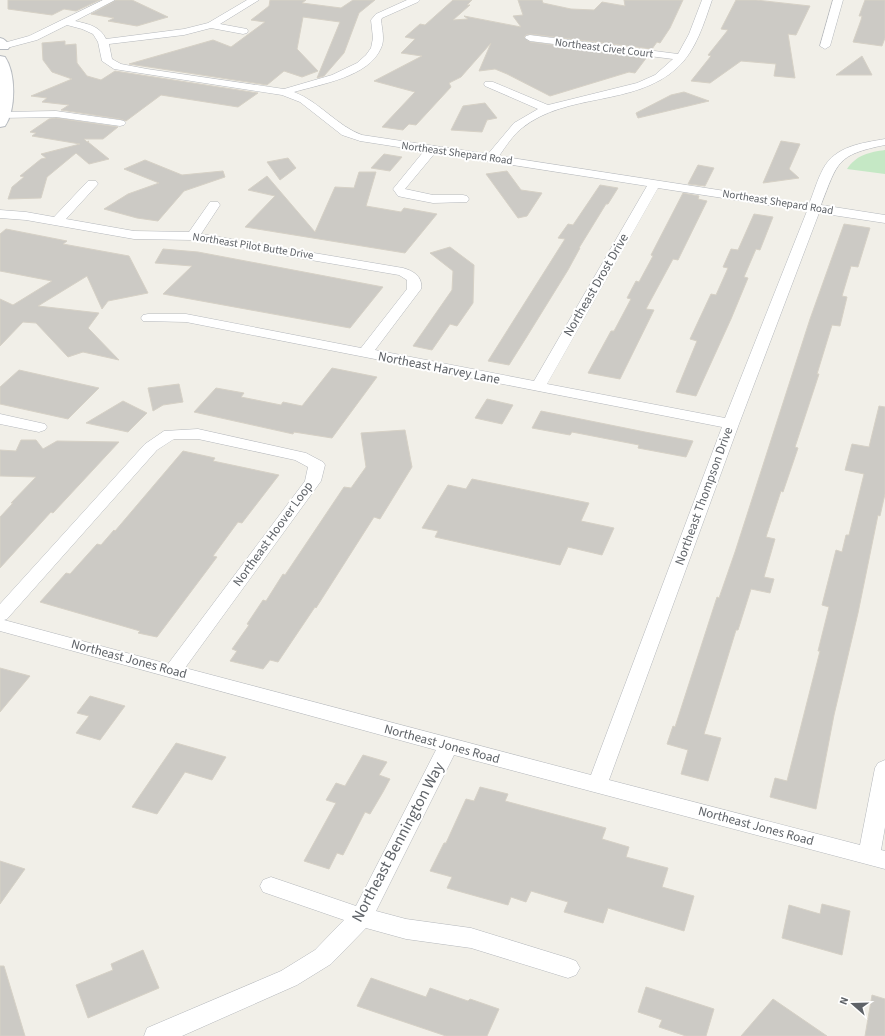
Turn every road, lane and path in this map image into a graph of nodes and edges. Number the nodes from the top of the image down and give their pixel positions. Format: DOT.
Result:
graph roads {
  1 [pos="110,0"];
  2 [pos="254,0"];
  3 [pos="415,0"];
  4 [pos="707,0"];
  5 [pos="838,0"];
  6 [pos="67,22"];
  7 [pos="211,25"];
  8 [pos="243,30"];
  9 [pos="530,38"];
  10 [pos="104,42"];
  11 [pos="1,46"];
  12 [pos="825,46"];
  13 [pos="679,57"];
  14 [pos="0,60"];
  15 [pos="489,84"];
  16 [pos="284,92"];
  17 [pos="546,109"];
  18 [pos="2,119"];
  19 [pos="120,123"];
  20 [pos="885,142"];
  21 [pos="432,149"];
  22 [pos="491,158"];
  23 [pos="655,183"];
  24 [pos="92,184"];
  25 [pos="463,199"];
  26 [pos="214,205"];
  27 [pos="813,208"];
  28 [pos="0,214"];
  29 [pos="885,219"];
  30 [pos="56,222"];
  31 [pos="193,236"];
  32 [pos="148,318"];
  33 [pos="365,353"];
  34 [pos="538,388"];
  35 [pos="0,419"];
  36 [pos="731,424"];
  37 [pos="39,427"];
  38 [pos="0,615"];
  39 [pos="0,625"];
  40 [pos="173,671"];
  41 [pos="448,746"];
  42 [pos="885,768"];
  43 [pos="597,786"];
  44 [pos="877,858"];
  45 [pos="271,886"];
  46 [pos="362,917"];
  47 [pos="568,968"];
  48 [pos="156,1036"];
  1 -- 6 [label="street"];
  2 -- 7 [label="street"];
  3 -- 16 [label="street"];
  4 -- 13 [label="street"];
  5 -- 12 [label="street"];
  6 -- 10 [label="street"];
  6 -- 11 [label="street"];
  7 -- 8 [label="street"];
  7 -- 10 [label="street"];
  9 -- 13 [label="street, Northeast Civet Court"];
  10 -- 16 [label="street, Northeast Shepard Road"];
  13 -- 17 [label="street"];
  14 -- 18 [label="main road"];
  15 -- 17 [label="street"];
  16 -- 21 [label="street, Northeast Shepard Road"];
  17 -- 22 [label="street"];
  18 -- 19 [label="street"];
  20 -- 27 [label="street, Northeast Thompson Drive"];
  21 -- 22 [label="street, Northeast Shepard Road"];
  21 -- 25 [label="street"];
  22 -- 23 [label="street, Northeast Shepard Road"];
  23 -- 27 [label="street, Northeast Shepard Road"];
  23 -- 34 [label="street, Northeast Drost Drive"];
  24 -- 30 [label="street"];
  26 -- 31 [label="street"];
  27 -- 29 [label="street, Northeast Shepard Road"];
  27 -- 36 [label="street, Northeast Thompson Drive"];
  28 -- 30 [label="street, Northeast Pilot Butte Drive"];
  30 -- 31 [label="street, Northeast Pilot Butte Drive"];
  31 -- 33 [label="street, Northeast Pilot Butte Drive"];
  32 -- 33 [label="street, Northeast Harvey Lane"];
  33 -- 34 [label="street, Northeast Harvey Lane"];
  34 -- 36 [label="street, Northeast Harvey Lane"];
  35 -- 37 [label="street"];
  36 -- 43 [label="street, Northeast Thompson Drive"];
  38 -- 40 [label="street, Northeast Hoover Loop"];
  39 -- 40 [label="street, Northeast Jones Road"];
  40 -- 41 [label="street, Northeast Jones Road"];
  41 -- 43 [label="street, Northeast Jones Road"];
  41 -- 46 [label="street, Northeast Bennington Way"];
  42 -- 44 [label="street"];
  43 -- 44 [label="street, Northeast Jones Road"];
  45 -- 46 [label="street"];
  46 -- 47 [label="street"];
  46 -- 48 [label="street, Northeast Bennington Way"];
}
